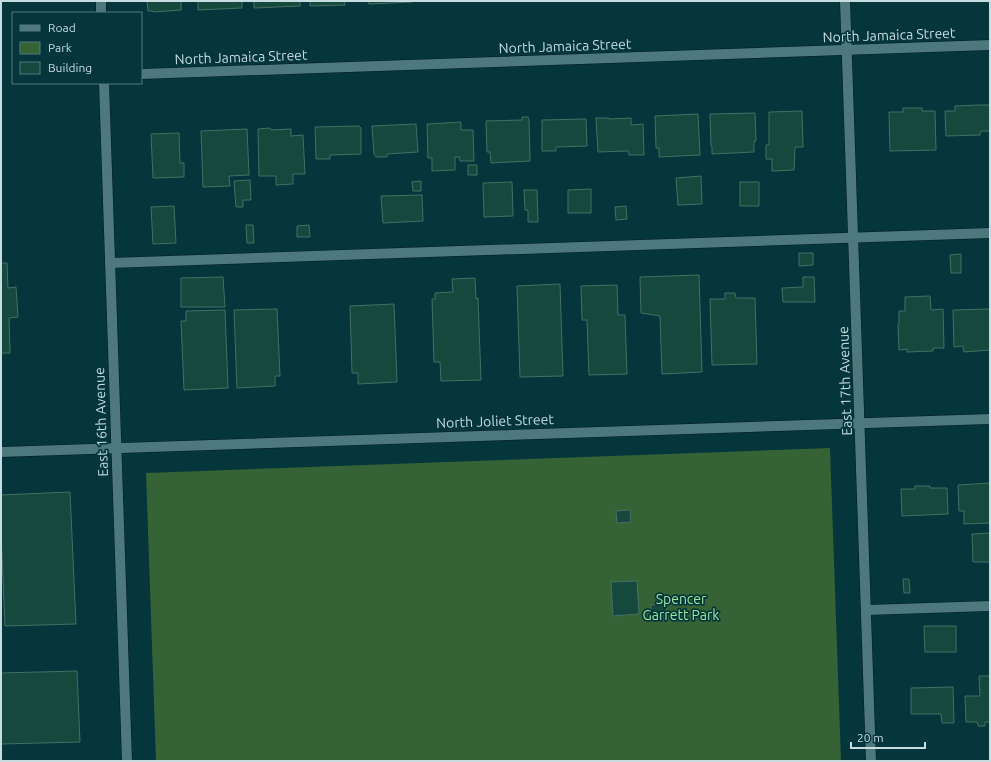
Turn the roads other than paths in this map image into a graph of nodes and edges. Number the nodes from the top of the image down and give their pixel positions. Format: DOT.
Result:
graph roads {
  1 [pos="101,1"];
  2 [pos="845,1"];
  3 [pos="101,12"];
  4 [pos="990,45"];
  5 [pos="847,50"];
  6 [pos="142,74"];
  7 [pos="104,84"];
  8 [pos="990,234"];
  9 [pos="854,238"];
  10 [pos="110,263"];
  11 [pos="990,419"];
  12 [pos="860,424"];
  13 [pos="116,448"];
  14 [pos="1,452"];
  15 [pos="990,606"];
  16 [pos="866,610"];
  17 [pos="127,761"];
  18 [pos="871,761"];
  1 -- 3 [label="street"];
  2 -- 5 [label="street, East 17th Avenue"];
  4 -- 5 [label="street, North Jamaica Street"];
  5 -- 6 [label="street, North Jamaica Street"];
  5 -- 9 [label="street, East 17th Avenue"];
  7 -- 10 [label="street, East 16th Avenue"];
  8 -- 9 [label="street"];
  9 -- 10 [label="street"];
  9 -- 12 [label="street, East 17th Avenue"];
  10 -- 13 [label="street, East 16th Avenue"];
  11 -- 12 [label="street, North Joliet Street"];
  12 -- 13 [label="street, North Joliet Street"];
  12 -- 16 [label="street, East 17th Avenue"];
  13 -- 14 [label="street, North Joliet Street"];
  13 -- 17 [label="street, East 16th Avenue"];
  15 -- 16 [label="street"];
  16 -- 18 [label="street, East 17th Avenue"];
}
